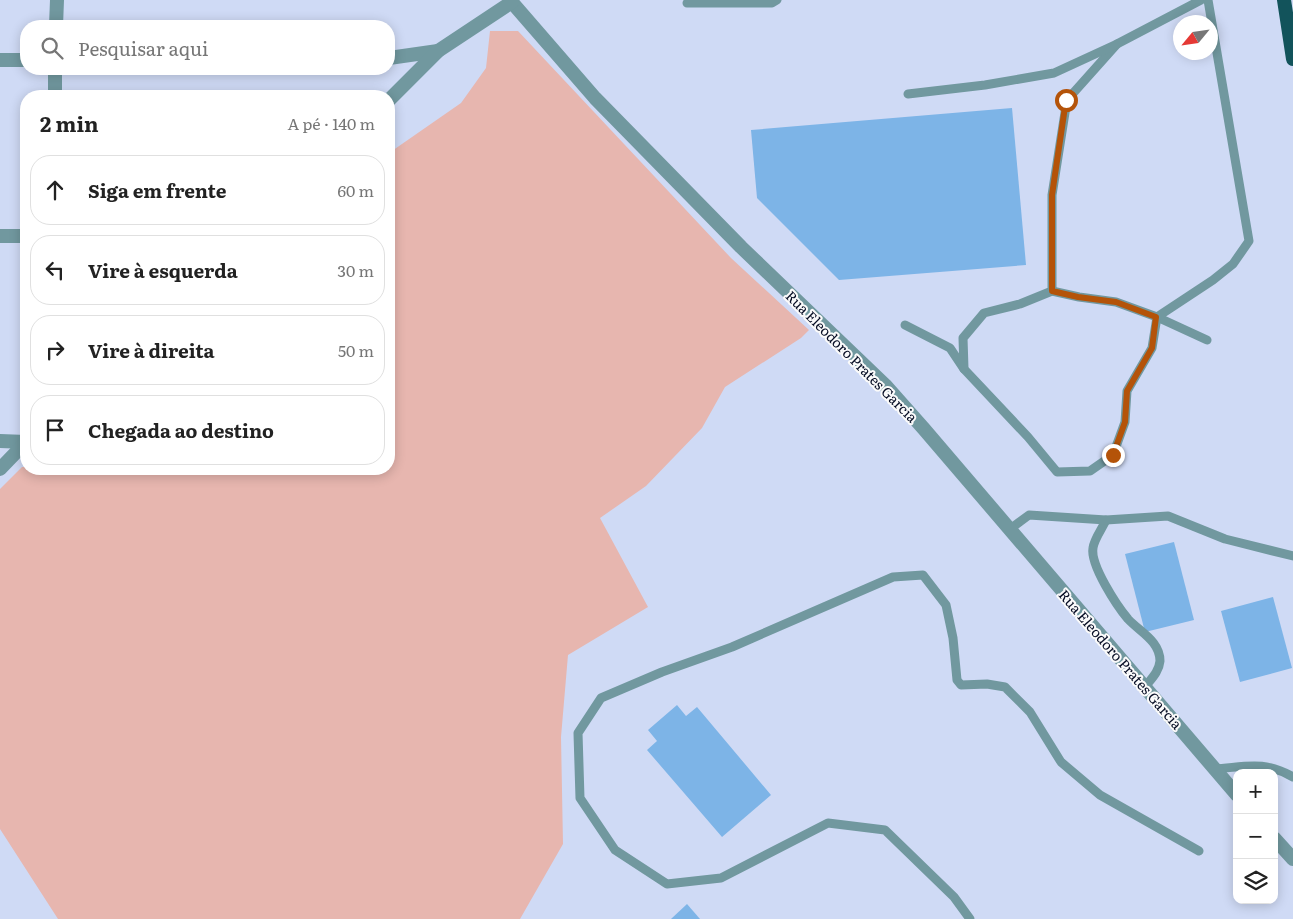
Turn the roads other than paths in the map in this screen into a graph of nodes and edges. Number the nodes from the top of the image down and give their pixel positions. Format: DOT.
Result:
graph roads {
  1 [pos="57,0"];
  2 [pos="778,0"];
  3 [pos="1201,0"];
  4 [pos="1208,0"];
  5 [pos="1284,0"];
  6 [pos="511,1"];
  7 [pos="688,3"];
  8 [pos="56,20"];
  9 [pos="1116,44"];
  10 [pos="438,51"];
  11 [pos="395,57"];
  12 [pos="1293,59"];
  13 [pos="0,60"];
  14 [pos="20,60"];
  15 [pos="55,75"];
  16 [pos="55,90"];
  17 [pos="395,94"];
  18 [pos="908,94"];
  19 [pos="0,236"];
  20 [pos="20,236"];
  21 [pos="1052,291"];
  22 [pos="1156,317"];
  23 [pos="905,325"];
  24 [pos="1207,340"];
  25 [pos="964,369"];
  26 [pos="0,442"];
  27 [pos="20,442"];
  28 [pos="20,448"];
  29 [pos="0,469"];
  30 [pos="1106,520"];
  31 [pos="1010,529"];
  32 [pos="1293,556"];
  33 [pos="1145,687"];
  34 [pos="1214,768"];
  35 [pos="1293,777"];
  36 [pos="1233,790"];
  37 [pos="1278,842"];
  38 [pos="1199,851"];
  39 [pos="1293,859"];
  40 [pos="970,919"];
  1 -- 8 [label="street"];
  2 -- 7 [label="lane"];
  3 -- 9 [label="lane"];
  4 -- 22 [label="lane"];
  5 -- 12 [label="highway"];
  6 -- 10 [label="street"];
  6 -- 31 [label="street, Rua Eleodoro Prates Garcia"];
  9 -- 18 [label="lane"];
  9 -- 21 [label="lane"];
  10 -- 11 [label="street"];
  10 -- 17 [label="street"];
  13 -- 14 [label="street"];
  15 -- 16 [label="street"];
  19 -- 20 [label="street"];
  21 -- 22 [label="lane"];
  21 -- 25 [label="lane"];
  22 -- 24 [label="lane"];
  22 -- 25 [label="lane"];
  23 -- 25 [label="lane"];
  26 -- 27 [label="street"];
  28 -- 29 [label="street"];
  30 -- 31 [label="lane"];
  30 -- 32 [label="lane"];
  30 -- 33 [label="lane"];
  31 -- 33 [label="street, Rua Eleodoro Prates Garcia"];
  33 -- 34 [label="street, Rua Eleodoro Prates Garcia"];
  34 -- 35 [label="lane"];
  34 -- 36 [label="street, Rua Eleodoro Prates Garcia"];
  37 -- 39 [label="street"];
  38 -- 40 [label="lane"];
}
